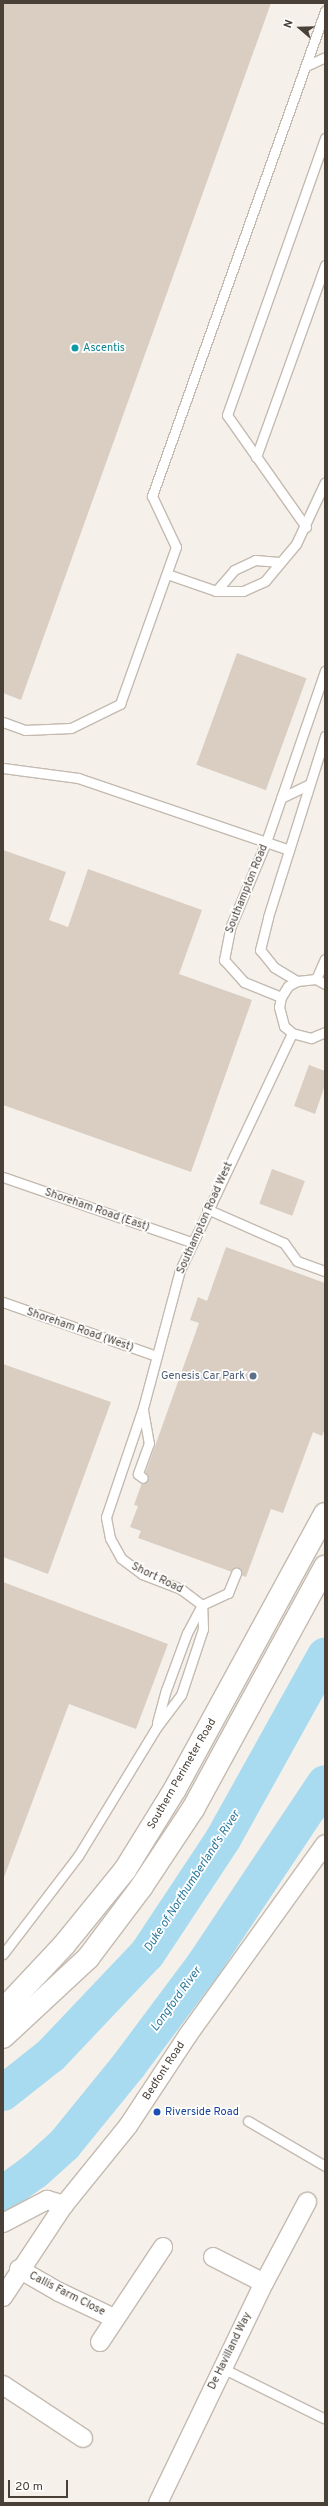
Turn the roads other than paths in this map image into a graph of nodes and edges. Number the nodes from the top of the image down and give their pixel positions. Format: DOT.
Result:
graph roads {
  1 [pos="325,11"];
  2 [pos="325,58"];
  3 [pos="306,66"];
  4 [pos="325,138"];
  5 [pos="325,265"];
  6 [pos="256,457"];
  7 [pos="325,482"];
  8 [pos="306,528"];
  9 [pos="279,562"];
  10 [pos="167,574"];
  11 [pos="216,591"];
  12 [pos="325,671"];
  13 [pos="3,722"];
  14 [pos="325,736"];
  15 [pos="3,768"];
  16 [pos="308,785"];
  17 [pos="282,798"];
  18 [pos="266,842"];
  19 [pos="289,850"];
  20 [pos="325,959"];
  21 [pos="316,979"];
  22 [pos="297,981"];
  23 [pos="325,984"];
  24 [pos="281,997"];
  25 [pos="325,1032"];
  26 [pos="292,1033"];
  27 [pos="3,1177"];
  28 [pos="207,1209"];
  29 [pos="191,1242"];
  30 [pos="325,1271"];
  31 [pos="3,1302"];
  32 [pos="156,1356"];
  33 [pos="143,1408"];
  34 [pos="143,1478"];
  35 [pos="325,1514"];
  36 [pos="114,1549"];
  37 [pos="325,1567"];
  38 [pos="236,1573"];
  39 [pos="202,1604"];
  40 [pos="156,1728"];
  41 [pos="325,1844"];
  42 [pos="3,1954"];
  43 [pos="3,2010"];
  44 [pos="3,2037"];
  45 [pos="248,2121"];
  46 [pos="325,2166"];
  47 [pos="307,2202"];
  48 [pos="64,2205"];
  49 [pos="3,2223"];
  50 [pos="163,2247"];
  51 [pos="213,2257"];
  52 [pos="20,2269"];
  53 [pos="264,2283"];
  54 [pos="3,2297"];
  55 [pos="114,2318"];
  56 [pos="100,2342"];
  57 [pos="222,2368"];
  58 [pos="3,2385"];
  59 [pos="323,2418"];
  60 [pos="83,2438"];
  61 [pos="158,2503"];
  1 -- 3 [label="lane"];
  2 -- 3 [label="lane"];
  3 -- 10 [label="lane"];
  4 -- 6 [label="lane"];
  5 -- 6 [label="lane"];
  6 -- 8 [label="lane"];
  7 -- 8 [label="lane"];
  8 -- 9 [label="lane"];
  9 -- 11 [label="lane"];
  9 -- 11 [label="lane"];
  10 -- 11 [label="lane"];
  10 -- 13 [label="lane"];
  12 -- 17 [label="lane, Southampton Road"];
  14 -- 16 [label="lane"];
  15 -- 18 [label="lane"];
  16 -- 17 [label="lane"];
  16 -- 19 [label="lane"];
  17 -- 18 [label="lane, Southampton Road"];
  18 -- 19 [label="lane"];
  18 -- 24 [label="lane, Southampton Road"];
  19 -- 22 [label="lane"];
  20 -- 21 [label="lane"];
  21 -- 22 [label="lane"];
  21 -- 23 [label="lane"];
  22 -- 24 [label="lane"];
  24 -- 26 [label="lane"];
  25 -- 26 [label="lane"];
  26 -- 28 [label="lane, Southampton Road West"];
  27 -- 29 [label="lane, Shoreham Road (East)"];
  28 -- 29 [label="lane, Southampton Road West"];
  28 -- 30 [label="lane"];
  29 -- 32 [label="lane, Southampton Road West"];
  31 -- 32 [label="lane, Shoreham Road (West)"];
  32 -- 33 [label="lane, Southampton Road West"];
  33 -- 34 [label="lane"];
  33 -- 36 [label="lane, Southampton Road West"];
  35 -- 43 [label="street, Southern Perimeter Road"];
  36 -- 39 [label="lane, Short Road"];
  37 -- 44 [label="street"];
  38 -- 39 [label="lane"];
  39 -- 40 [label="lane"];
  39 -- 40 [label="lane"];
  40 -- 42 [label="lane"];
  41 -- 48 [label="street, Bedfont Road"];
  45 -- 46 [label="lane"];
  47 -- 53 [label="street, De Havilland Way"];
  48 -- 49 [label="street"];
  48 -- 52 [label="street, Bedfont Road"];
  50 -- 55 [label="street, Callis Farm Close"];
  51 -- 53 [label="street"];
  52 -- 54 [label="street, Bedfont Road"];
  52 -- 55 [label="street, Callis Farm Close"];
  53 -- 57 [label="street, De Havilland Way"];
  55 -- 56 [label="street, Callis Farm Close"];
  57 -- 59 [label="lane"];
  57 -- 61 [label="street, De Havilland Way"];
  58 -- 60 [label="street"];
}
